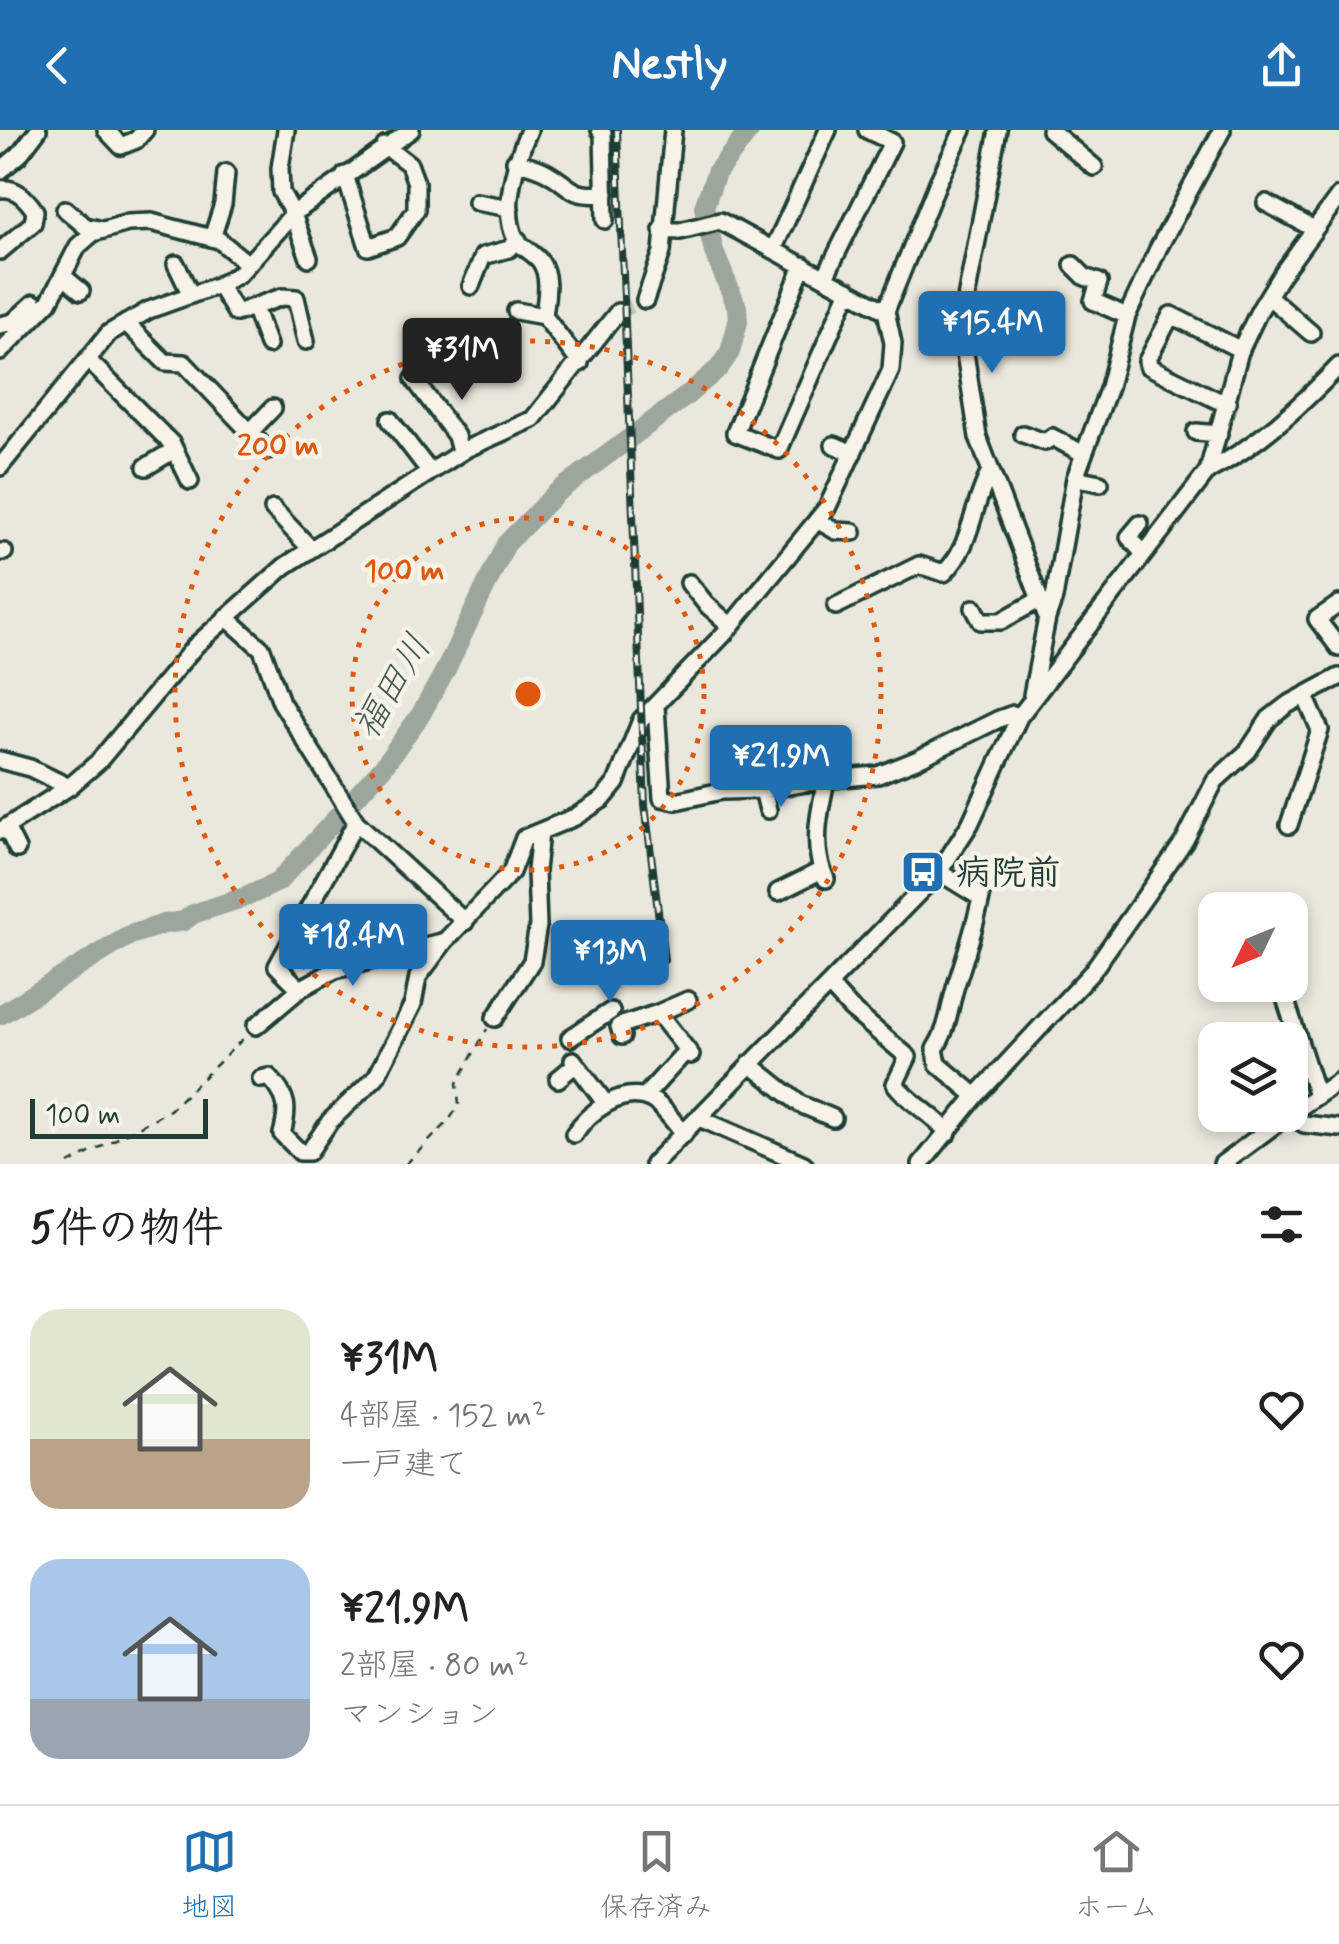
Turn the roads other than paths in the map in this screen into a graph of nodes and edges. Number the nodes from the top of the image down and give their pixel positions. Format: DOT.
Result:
graph roads {
  1 [pos="38,130"];
  2 [pos="106,130"];
  3 [pos="145,130"];
  4 [pos="286,130"];
  5 [pos="411,130"];
  6 [pos="529,130"];
  7 [pos="600,130"];
  8 [pos="673,130"];
  9 [pos="828,130"];
  10 [pos="867,130"];
  11 [pos="963,130"];
  12 [pos="998,130"];
  13 [pos="1050,130"];
  14 [pos="1222,130"];
  15 [pos="896,136"];
  16 [pos="386,146"];
  17 [pos="514,161"];
  18 [pos="1094,166"];
  19 [pos="0,171"];
  20 [pos="226,173"];
  21 [pos="345,175"];
  22 [pos="0,188"];
  23 [pos="605,194"];
  24 [pos="1339,196"];
  25 [pos="476,202"];
  26 [pos="1266,203"];
  27 [pos="510,208"];
  28 [pos="65,209"];
  29 [pos="293,214"];
  30 [pos="605,220"];
  31 [pos="1314,229"];
  32 [pos="102,230"];
  33 [pos="662,230"];
  34 [pos="212,238"];
  35 [pos="518,240"];
  36 [pos="773,250"];
  37 [pos="0,251"];
  38 [pos="309,258"];
  39 [pos="176,264"];
  40 [pos="248,264"];
  41 [pos="802,265"];
  42 [pos="1073,265"];
  43 [pos="63,276"];
  44 [pos="825,277"];
  45 [pos="220,285"];
  46 [pos="471,286"];
  47 [pos="849,290"];
  48 [pos="81,291"];
  49 [pos="54,293"];
  50 [pos="191,295"];
  51 [pos="1268,296"];
  52 [pos="645,300"];
  53 [pos="254,307"];
  54 [pos="516,310"];
  55 [pos="886,311"];
  56 [pos="618,312"];
  57 [pos="544,316"];
  58 [pos="1127,316"];
  59 [pos="126,324"];
  60 [pos="0,325"];
  61 [pos="1311,333"];
  62 [pos="306,341"];
  63 [pos="268,344"];
  64 [pos="1241,350"];
  65 [pos="0,352"];
  66 [pos="89,361"];
  67 [pos="580,363"];
  68 [pos="1339,366"];
  69 [pos="414,379"];
  70 [pos="1228,402"];
  71 [pos="273,408"];
  72 [pos="390,420"];
  73 [pos="250,432"];
  74 [pos="1196,432"];
  75 [pos="1023,434"];
  76 [pos="1219,434"];
  77 [pos="834,445"];
  78 [pos="174,450"];
  79 [pos="268,451"];
  80 [pos="460,452"];
  81 [pos="853,453"];
  82 [pos="1084,454"];
  83 [pos="0,467"];
  84 [pos="146,467"];
  85 [pos="1208,471"];
  86 [pos="430,472"];
  87 [pos="990,472"];
  88 [pos="1075,478"];
  89 [pos="190,481"];
  90 [pos="1100,483"];
  91 [pos="272,510"];
  92 [pos="817,520"];
  93 [pos="1140,524"];
  94 [pos="852,532"];
  95 [pos="310,548"];
  96 [pos="1144,554"];
  97 [pos="690,582"];
  98 [pos="1039,600"];
  99 [pos="1339,604"];
  100 [pos="836,606"];
  101 [pos="226,617"];
  102 [pos="973,618"];
  103 [pos="1046,618"];
  104 [pos="731,626"];
  105 [pos="1339,648"];
  106 [pos="1339,677"];
  107 [pos="1305,696"];
  108 [pos="1032,699"];
  109 [pos="656,707"];
  110 [pos="1019,716"];
  111 [pos="0,760"];
  112 [pos="826,781"];
  113 [pos="69,787"];
  114 [pos="763,790"];
  115 [pos="768,810"];
  116 [pos="356,822"];
  117 [pos="1289,825"];
  118 [pos="3,829"];
  119 [pos="540,832"];
  120 [pos="17,849"];
  121 [pos="939,872"];
  122 [pos="778,892"];
  123 [pos="465,922"];
  124 [pos="444,941"];
  125 [pos="830,986"];
  126 [pos="300,988"];
  127 [pos="688,1000"];
  128 [pos="1286,1002"];
  129 [pos="658,1013"];
  130 [pos="495,1018"];
  131 [pos="256,1026"];
  132 [pos="570,1038"];
  133 [pos="750,1064"];
  134 [pos="261,1079"];
  135 [pos="558,1079"];
  136 [pos="1339,1081"];
  137 [pos="644,1096"];
  138 [pos="976,1096"];
  139 [pos="1317,1096"];
  140 [pos="1308,1102"];
  141 [pos="606,1104"];
  142 [pos="700,1118"];
  143 [pos="833,1118"];
  144 [pos="1308,1124"];
  145 [pos="1339,1128"];
  146 [pos="1266,1132"];
  147 [pos="948,1133"];
  148 [pos="574,1134"];
  149 [pos="684,1134"];
  150 [pos="653,1164"];
  151 [pos="804,1164"];
  152 [pos="921,1164"];
  153 [pos="1222,1164"];
  1 -- 19 [label="street"];
  2 -- 3 [label="street"];
  4 -- 29 [label="street"];
  5 -- 16 [label="street"];
  6 -- 17 [label="street"];
  7 -- 23 [label="street"];
  8 -- 33 [label="street"];
  9 -- 36 [label="street"];
  10 -- 15 [label="street"];
  11 -- 55 [label="street"];
  12 -- 87 [label="street"];
  13 -- 18 [label="street"];
  14 -- 58 [label="street"];
  15 -- 44 [label="street"];
  16 -- 21 [label="street"];
  16 -- 21 [label="street"];
  17 -- 23 [label="street"];
  17 -- 27 [label="street"];
  20 -- 34 [label="street"];
  21 -- 29 [label="street"];
  22 -- 37 [label="street"];
  23 -- 30 [label="street"];
  24 -- 31 [label="street"];
  25 -- 27 [label="street"];
  26 -- 31 [label="street"];
  27 -- 35 [label="street"];
  28 -- 32 [label="street"];
  29 -- 38 [label="street"];
  29 -- 40 [label="street"];
  31 -- 51 [label="street"];
  32 -- 34 [label="street"];
  32 -- 43 [label="street"];
  33 -- 36 [label="street"];
  33 -- 52 [label="street"];
  34 -- 40 [label="street"];
  35 -- 46 [label="street"];
  35 -- 57 [label="street"];
  36 -- 41 [label="street"];
  39 -- 50 [label="street"];
  40 -- 45 [label="street"];
  41 -- 44 [label="street"];
  41 -- 47 [label="street"];
  42 -- 58 [label="street"];
  43 -- 48 [label="street"];
  43 -- 49 [label="street"];
  44 -- 47 [label="street"];
  45 -- 50 [label="street"];
  45 -- 53 [label="street"];
  47 -- 55 [label="street"];
  49 -- 60 [label="street"];
  49 -- 65 [label="street"];
  50 -- 59 [label="street"];
  51 -- 61 [label="street"];
  51 -- 64 [label="street"];
  53 -- 62 [label="street"];
  53 -- 63 [label="street"];
  54 -- 57 [label="street"];
  55 -- 81 [label="street"];
  56 -- 67 [label="street"];
  57 -- 67 [label="street"];
  58 -- 82 [label="street"];
  59 -- 66 [label="street"];
  59 -- 73 [label="street"];
  64 -- 70 [label="street"];
  64 -- 70 [label="street"];
  66 -- 78 [label="street"];
  66 -- 83 [label="street"];
  67 -- 80 [label="street"];
  68 -- 85 [label="street"];
  69 -- 80 [label="street"];
  70 -- 76 [label="street"];
  71 -- 73 [label="street"];
  72 -- 86 [label="street"];
  73 -- 79 [label="street"];
  74 -- 76 [label="street"];
  75 -- 82 [label="street"];
  76 -- 85 [label="street"];
  77 -- 81 [label="street"];
  78 -- 84 [label="street"];
  78 -- 89 [label="street"];
  80 -- 86 [label="street"];
  81 -- 92 [label="street"];
  82 -- 88 [label="street"];
  85 -- 96 [label="street"];
  86 -- 95 [label="street"];
  87 -- 98 [label="street"];
  87 -- 100 [label="street"];
  88 -- 90 [label="street"];
  88 -- 103 [label="street"];
  91 -- 95 [label="street"];
  92 -- 94 [label="street"];
  92 -- 104 [label="street"];
  93 -- 96 [label="street"];
  95 -- 101 [label="street"];
  96 -- 108 [label="street"];
  97 -- 104 [label="street"];
  98 -- 102 [label="street"];
  98 -- 103 [label="street"];
  99 -- 105 [label="street"];
  101 -- 113 [label="street"];
  101 -- 116 [label="street"];
  103 -- 108 [label="street"];
  104 -- 109 [label="street"];
  106 -- 107 [label="street"];
  107 -- 117 [label="street"];
  107 -- 138 [label="street"];
  108 -- 110 [label="street"];
  109 -- 114 [label="street"];
  109 -- 119 [label="street"];
  110 -- 112 [label="street"];
  110 -- 121 [label="street"];
  111 -- 113 [label="street"];
  112 -- 114 [label="street"];
  112 -- 122 [label="street"];
  113 -- 118 [label="street"];
  114 -- 115 [label="street"];
  116 -- 123 [label="street"];
  116 -- 126 [label="street"];
  118 -- 120 [label="street"];
  119 -- 123 [label="street"];
  119 -- 130 [label="street"];
  121 -- 125 [label="street"];
  121 -- 138 [label="street"];
  123 -- 124 [label="street"];
  124 -- 126 [label="street"];
  124 -- 134 [label="street"];
  125 -- 133 [label="street"];
  125 -- 147 [label="street"];
  126 -- 131 [label="street"];
  127 -- 129 [label="street"];
  128 -- 139 [label="street"];
  129 -- 132 [label="street"];
  129 -- 137 [label="street"];
  133 -- 142 [label="street"];
  133 -- 143 [label="street"];
  135 -- 141 [label="street"];
  136 -- 139 [label="street"];
  137 -- 141 [label="street"];
  137 -- 149 [label="street"];
  138 -- 147 [label="street"];
  139 -- 140 [label="street"];
  141 -- 148 [label="street"];
  142 -- 149 [label="street"];
  142 -- 151 [label="street"];
  144 -- 145 [label="street"];
  146 -- 153 [label="street"];
  147 -- 152 [label="street"];
  149 -- 150 [label="street"];
}
